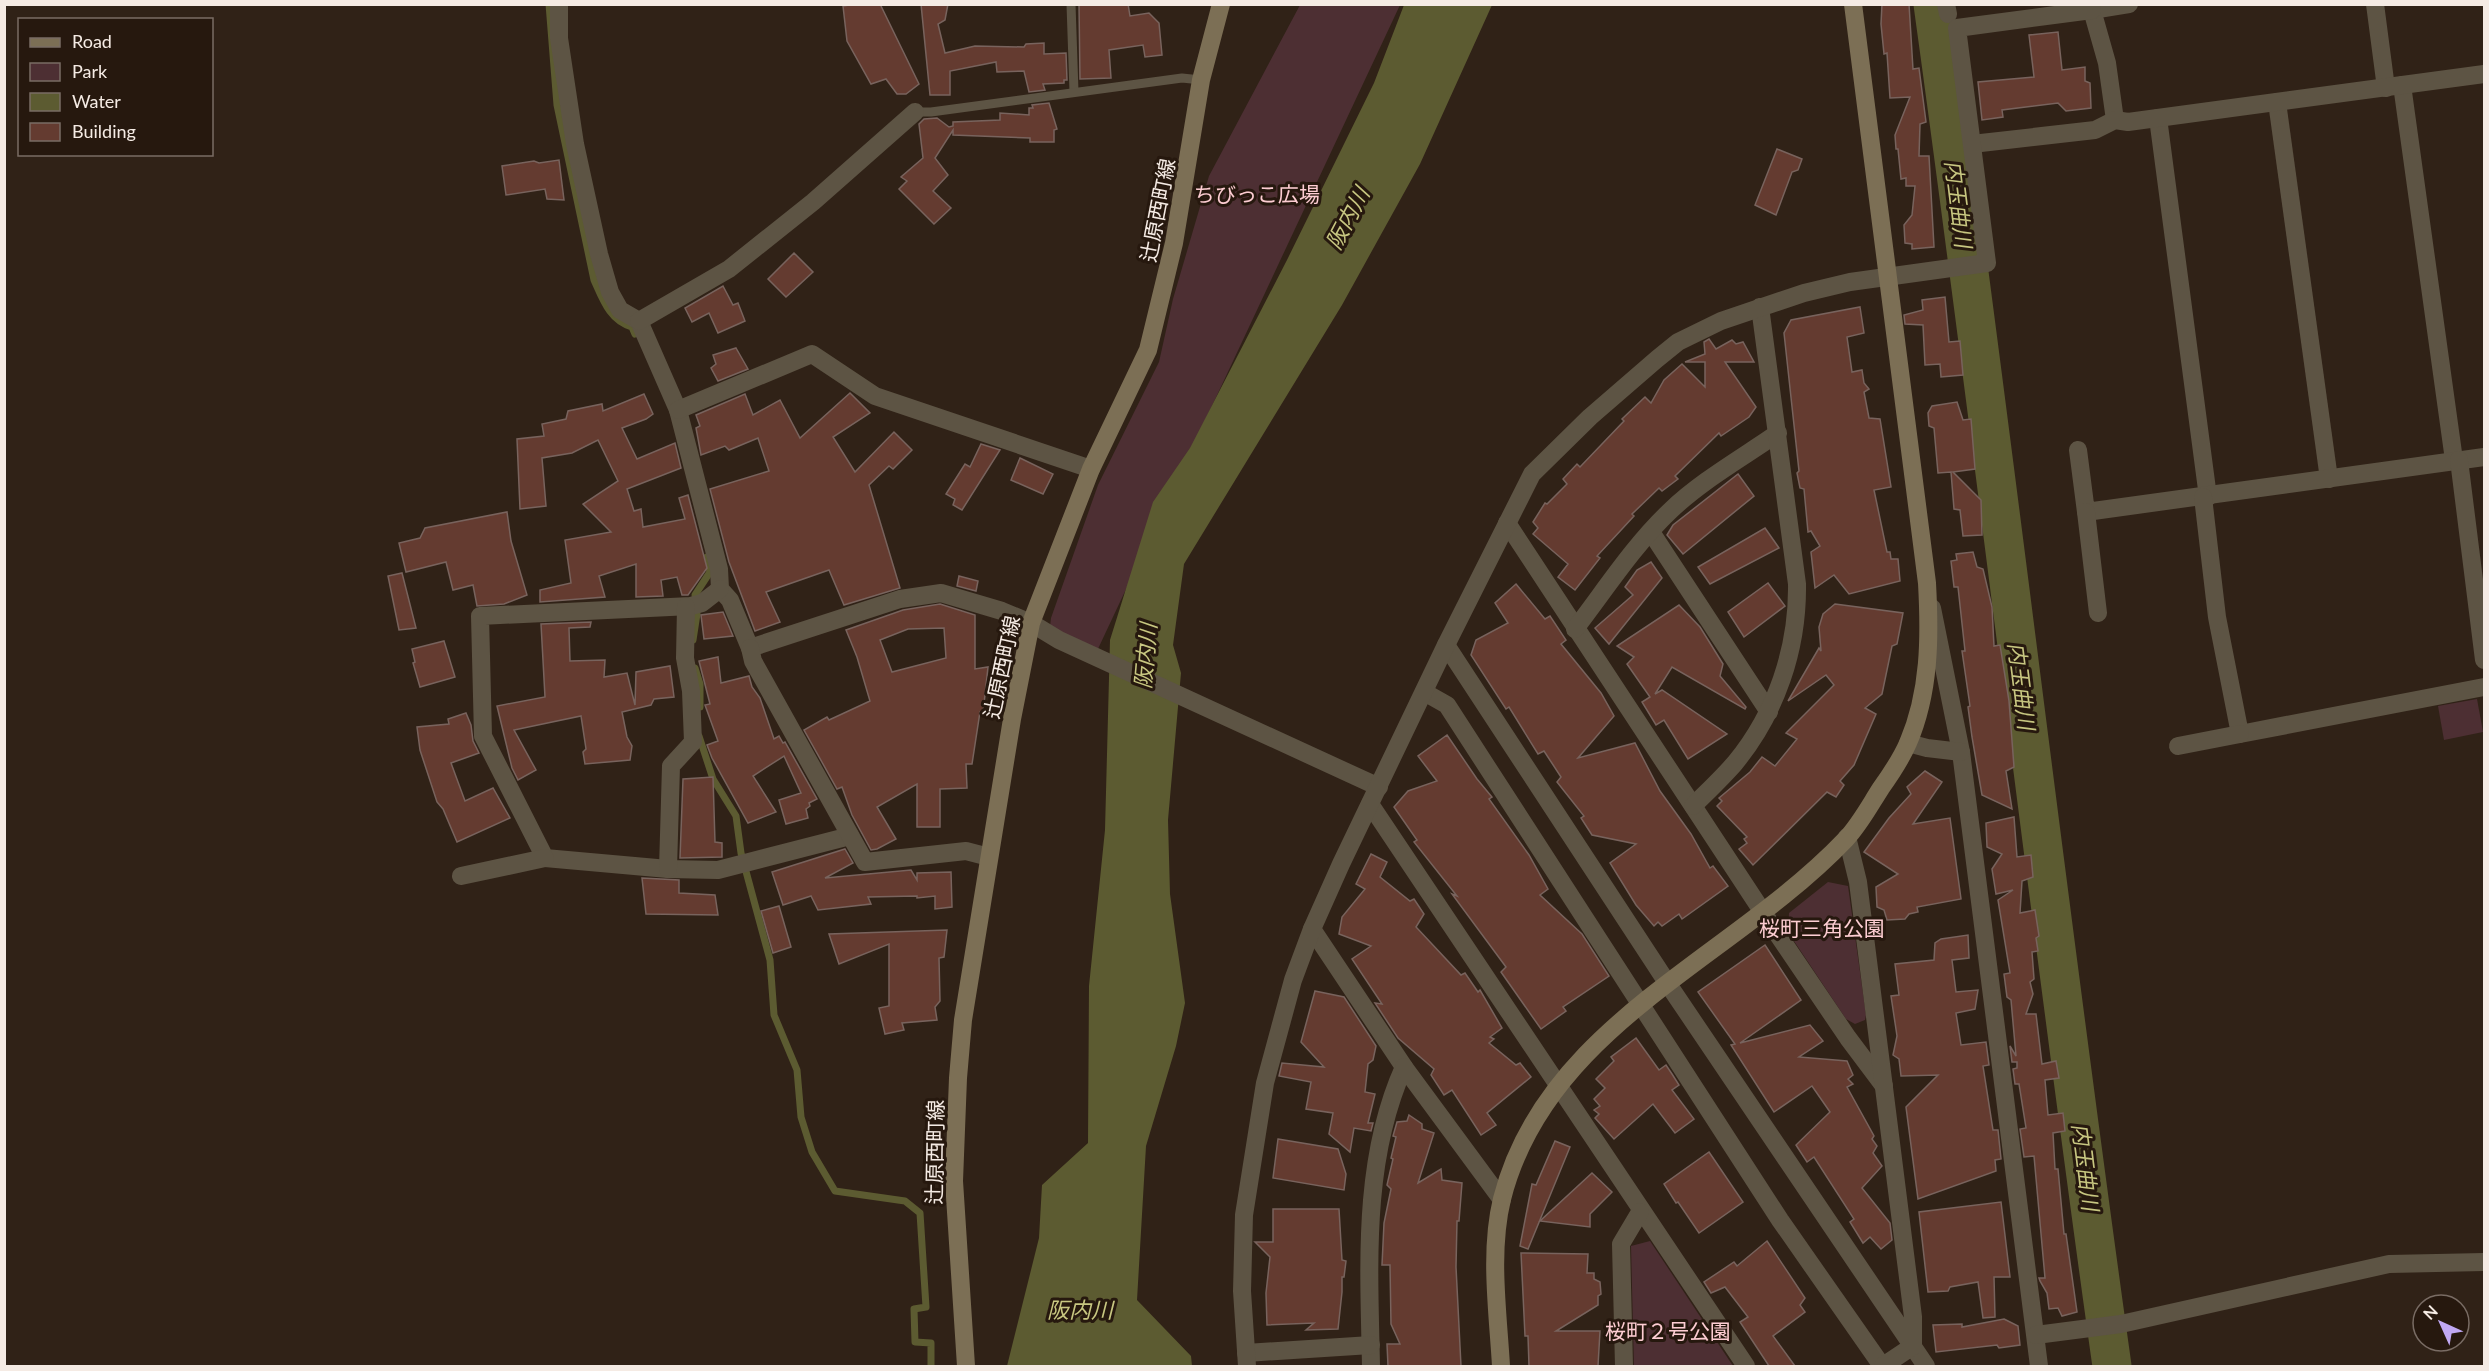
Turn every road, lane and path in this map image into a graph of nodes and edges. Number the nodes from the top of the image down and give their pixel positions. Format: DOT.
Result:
graph roads {
  1 [pos="559,4"];
  2 [pos="1071,4"];
  3 [pos="1221,4"];
  4 [pos="1853,4"];
  5 [pos="2129,4"];
  6 [pos="2375,4"];
  7 [pos="2091,7"];
  8 [pos="2484,74"];
  9 [pos="1201,80"];
  10 [pos="2394,87"];
  11 [pos="1074,92"];
  12 [pos="2277,102"];
  13 [pos="915,112"];
  14 [pos="2158,118"];
  15 [pos="2115,120"];
  16 [pos="1972,144"];
  17 [pos="1887,276"];
  18 [pos="1760,307"];
  19 [pos="639,321"];
  20 [pos="678,410"];
  21 [pos="1778,433"];
  22 [pos="2078,450"];
  23 [pos="2484,457"];
  24 [pos="2456,460"];
  25 [pos="1091,469"];
  26 [pos="2329,479"];
  27 [pos="2206,497"];
  28 [pos="2086,512"];
  29 [pos="1507,523"];
  30 [pos="1651,532"];
  31 [pos="2479,580"];
  32 [pos="1927,583"];
  33 [pos="720,589"];
  34 [pos="693,605"];
  35 [pos="2098,613"];
  36 [pos="1031,623"];
  37 [pos="1575,629"];
  38 [pos="1446,645"];
  39 [pos="750,648"];
  40 [pos="2484,660"];
  41 [pos="2484,687"];
  42 [pos="1424,692"];
  43 [pos="1769,712"];
  44 [pos="2240,734"];
  45 [pos="1908,743"];
  46 [pos="2178,746"];
  47 [pos="1960,752"];
  48 [pos="1379,787"];
  49 [pos="1370,804"];
  50 [pos="1693,806"];
  51 [pos="850,836"];
  52 [pos="1847,837"];
  53 [pos="989,856"];
  54 [pos="545,858"];
  55 [pos="668,869"];
  56 [pos="461,876"];
  57 [pos="1762,911"];
  58 [pos="1312,929"];
  59 [pos="1668,984"];
  60 [pos="1640,1004"];
  61 [pos="1404,1066"];
  62 [pos="1557,1084"];
  63 [pos="1884,1086"];
  64 [pos="1502,1200"];
  65 [pos="1640,1212"];
  66 [pos="2484,1262"];
  67 [pos="2036,1335"];
  68 [pos="1371,1345"];
  69 [pos="1913,1346"];
  70 [pos="1246,1360"];
  71 [pos="966,1366"];
  72 [pos="1371,1366"];
  73 [pos="1501,1366"];
  74 [pos="1624,1366"];
  75 [pos="1746,1366"];
  76 [pos="1882,1366"];
  77 [pos="1926,1366"];
  78 [pos="2039,1366"];
  1 -- 19 [label="street"];
  2 -- 11 [label="lane"];
  3 -- 9 [label="street, 辻原西町線"];
  4 -- 17 [label="street"];
  5 -- 7 [label="street"];
  6 -- 10 [label="street"];
  7 -- 15 [label="street"];
  7 -- 16 [label="street"];
  8 -- 10 [label="street"];
  9 -- 11 [label="lane"];
  9 -- 25 [label="street, 辻原西町線"];
  10 -- 12 [label="street"];
  10 -- 24 [label="street"];
  11 -- 13 [label="lane"];
  12 -- 14 [label="street"];
  12 -- 26 [label="street"];
  13 -- 19 [label="street"];
  14 -- 15 [label="street"];
  14 -- 27 [label="street"];
  15 -- 16 [label="street"];
  16 -- 17 [label="street"];
  17 -- 18 [label="street"];
  17 -- 32 [label="street"];
  18 -- 21 [label="street"];
  18 -- 29 [label="street"];
  19 -- 20 [label="street"];
  20 -- 25 [label="street"];
  20 -- 33 [label="street"];
  21 -- 30 [label="street"];
  21 -- 43 [label="street"];
  22 -- 28 [label="street"];
  23 -- 24 [label="street"];
  24 -- 26 [label="street"];
  24 -- 31 [label="street"];
  25 -- 36 [label="street, 辻原西町線"];
  26 -- 27 [label="street"];
  27 -- 28 [label="street"];
  27 -- 44 [label="street"];
  28 -- 35 [label="street"];
  29 -- 37 [label="street"];
  29 -- 38 [label="street"];
  30 -- 37 [label="street"];
  30 -- 43 [label="street"];
  31 -- 40 [label="street"];
  32 -- 45 [label="street"];
  32 -- 47 [label="street"];
  33 -- 34 [label="street"];
  33 -- 39 [label="street"];
  34 -- 54 [label="street"];
  34 -- 55 [label="street"];
  36 -- 39 [label="street"];
  36 -- 48 [label="street"];
  36 -- 53 [label="street, 辻原西町線"];
  37 -- 50 [label="street"];
  38 -- 42 [label="street"];
  38 -- 59 [label="street"];
  39 -- 51 [label="street"];
  41 -- 44 [label="street"];
  42 -- 48 [label="street"];
  42 -- 60 [label="street"];
  43 -- 50 [label="street"];
  44 -- 46 [label="street"];
  45 -- 47 [label="street"];
  45 -- 52 [label="street"];
  47 -- 67 [label="street"];
  48 -- 49 [label="street"];
  49 -- 58 [label="street"];
  49 -- 62 [label="street"];
  50 -- 57 [label="street"];
  51 -- 53 [label="street"];
  51 -- 55 [label="street"];
  52 -- 57 [label="street"];
  52 -- 63 [label="street"];
  53 -- 71 [label="street, 辻原西町線"];
  54 -- 55 [label="street"];
  54 -- 56 [label="street"];
  57 -- 59 [label="street"];
  57 -- 63 [label="street"];
  58 -- 61 [label="street"];
  58 -- 70 [label="street"];
  59 -- 60 [label="street"];
  59 -- 69 [label="street"];
  60 -- 62 [label="street"];
  60 -- 76 [label="street"];
  61 -- 64 [label="street"];
  61 -- 68 [label="street"];
  62 -- 64 [label="street"];
  62 -- 65 [label="street"];
  63 -- 69 [label="street"];
  64 -- 73 [label="street"];
  65 -- 74 [label="street"];
  65 -- 75 [label="street"];
  66 -- 67 [label="street"];
  67 -- 78 [label="street"];
  68 -- 70 [label="street"];
  68 -- 72 [label="street"];
  69 -- 76 [label="street"];
  69 -- 77 [label="street"];
}
